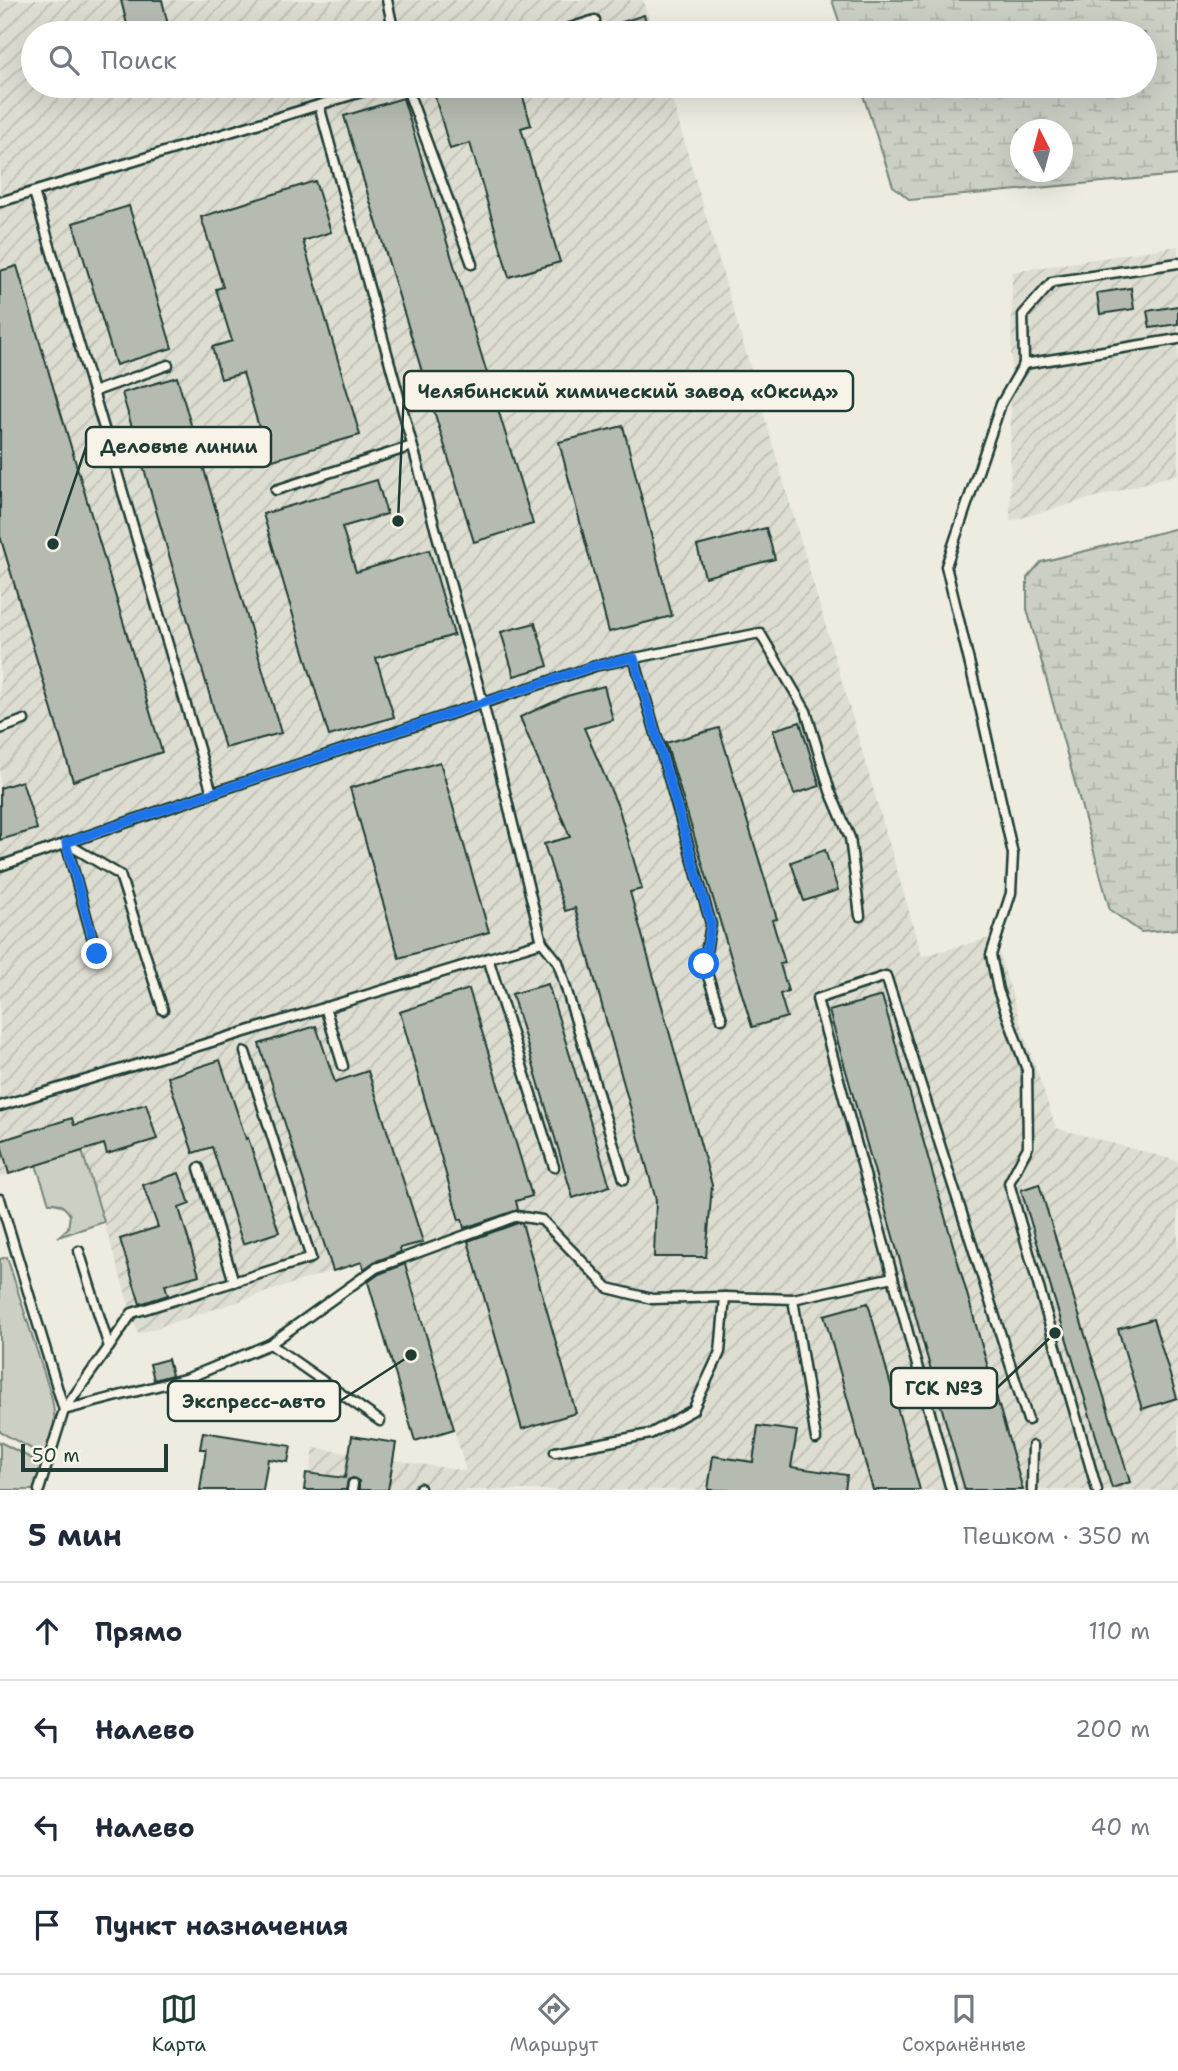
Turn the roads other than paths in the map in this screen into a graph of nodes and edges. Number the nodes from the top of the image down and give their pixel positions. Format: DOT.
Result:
graph roads {
  1 [pos="387,0"];
  2 [pos="595,20"];
  3 [pos="391,21"];
  4 [pos="592,21"];
  5 [pos="342,98"];
  6 [pos="410,98"];
  7 [pos="319,105"];
  8 [pos="34,192"];
  9 [pos="0,202"];
  10 [pos="1178,263"];
  11 [pos="472,264"];
  12 [pos="1178,339"];
  13 [pos="1024,364"];
  14 [pos="168,365"];
  15 [pos="93,392"];
  16 [pos="412,446"];
  17 [pos="276,490"];
  18 [pos="634,658"];
  19 [pos="483,703"];
  20 [pos="24,720"];
  21 [pos="0,729"];
  22 [pos="212,793"];
  23 [pos="66,843"];
  24 [pos="0,866"];
  25 [pos="860,916"];
  26 [pos="542,942"];
  27 [pos="97,954"];
  28 [pos="488,958"];
  29 [pos="325,1007"];
  30 [pos="163,1010"];
  31 [pos="722,1019"];
  32 [pos="245,1052"];
  33 [pos="343,1066"];
  34 [pos="0,1106"];
  35 [pos="554,1167"];
  36 [pos="200,1168"];
  37 [pos="624,1179"];
  38 [pos="0,1199"];
  39 [pos="79,1251"];
  40 [pos="893,1277"];
  41 [pos="234,1282"];
  42 [pos="725,1297"];
  43 [pos="793,1299"];
  44 [pos="270,1345"];
  45 [pos="108,1347"];
  46 [pos="64,1410"];
  47 [pos="1028,1420"];
  48 [pos="380,1421"];
  49 [pos="816,1439"];
  50 [pos="1033,1446"];
  51 [pos="555,1452"];
  52 [pos="39,1490"];
  53 [pos="951,1490"];
  54 [pos="1032,1490"];
  55 [pos="1097,1490"];
  1 -- 3 [label="lane"];
  2 -- 4 [label="lane"];
  5 -- 7 [label="lane"];
  6 -- 11 [label="lane"];
  7 -- 8 [label="lane"];
  7 -- 16 [label="lane"];
  8 -- 9 [label="lane"];
  8 -- 15 [label="lane"];
  10 -- 13 [label="lane"];
  12 -- 13 [label="lane"];
  13 -- 55 [label="lane"];
  14 -- 15 [label="lane"];
  15 -- 22 [label="lane"];
  16 -- 17 [label="lane"];
  16 -- 19 [label="lane"];
  18 -- 19 [label="lane"];
  18 -- 25 [label="lane"];
  18 -- 31 [label="lane"];
  19 -- 22 [label="lane"];
  19 -- 26 [label="lane"];
  20 -- 21 [label="lane"];
  22 -- 23 [label="lane"];
  23 -- 24 [label="lane"];
  23 -- 27 [label="lane"];
  23 -- 30 [label="lane"];
  26 -- 28 [label="lane"];
  26 -- 37 [label="lane"];
  28 -- 29 [label="lane"];
  28 -- 35 [label="lane"];
  29 -- 33 [label="lane"];
  29 -- 34 [label="lane"];
  32 -- 41 [label="lane"];
  36 -- 41 [label="lane"];
  38 -- 46 [label="lane"];
  39 -- 45 [label="lane"];
  40 -- 43 [label="lane"];
  40 -- 47 [label="lane"];
  40 -- 53 [label="lane"];
  41 -- 45 [label="lane"];
  42 -- 43 [label="lane"];
  42 -- 44 [label="lane"];
  42 -- 51 [label="lane"];
  43 -- 49 [label="lane"];
  44 -- 46 [label="lane"];
  44 -- 48 [label="lane"];
  45 -- 46 [label="lane"];
  46 -- 52 [label="lane"];
  50 -- 54 [label="lane"];
}
